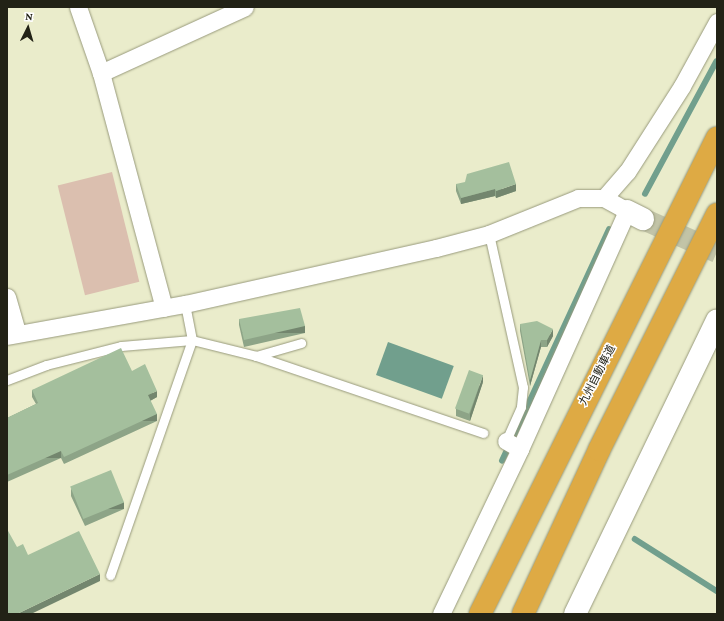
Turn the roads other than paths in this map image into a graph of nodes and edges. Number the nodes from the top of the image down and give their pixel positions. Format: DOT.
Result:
graph roads {
  1 [pos="78,7"];
  2 [pos="245,7"];
  3 [pos="717,22"];
  4 [pos="101,72"];
  5 [pos="717,138"];
  6 [pos="604,198"];
  7 [pos="717,214"];
  8 [pos="489,234"];
  9 [pos="7,297"];
  10 [pos="185,304"];
  11 [pos="164,308"];
  12 [pos="717,320"];
  13 [pos="12,335"];
  14 [pos="192,340"];
  15 [pos="301,343"];
  16 [pos="256,356"];
  17 [pos="7,380"];
  18 [pos="483,433"];
  19 [pos="513,445"];
  20 [pos="110,575"];
  21 [pos="441,614"];
  22 [pos="480,614"];
  23 [pos="523,614"];
  24 [pos="575,614"];
  1 -- 4 [label="street"];
  2 -- 4 [label="street"];
  3 -- 6 [label="street"];
  4 -- 11 [label="street"];
  5 -- 22 [label="highway, 九州自動車道"];
  6 -- 8 [label="street"];
  6 -- 19 [label="street"];
  7 -- 23 [label="highway"];
  8 -- 10 [label="street"];
  8 -- 19 [label="lane"];
  9 -- 13 [label="street"];
  10 -- 11 [label="street"];
  10 -- 14 [label="lane"];
  11 -- 13 [label="street"];
  12 -- 24 [label="street"];
  14 -- 16 [label="lane"];
  14 -- 17 [label="lane"];
  14 -- 20 [label="lane"];
  15 -- 16 [label="lane"];
  16 -- 18 [label="lane"];
  19 -- 21 [label="street"];
}
